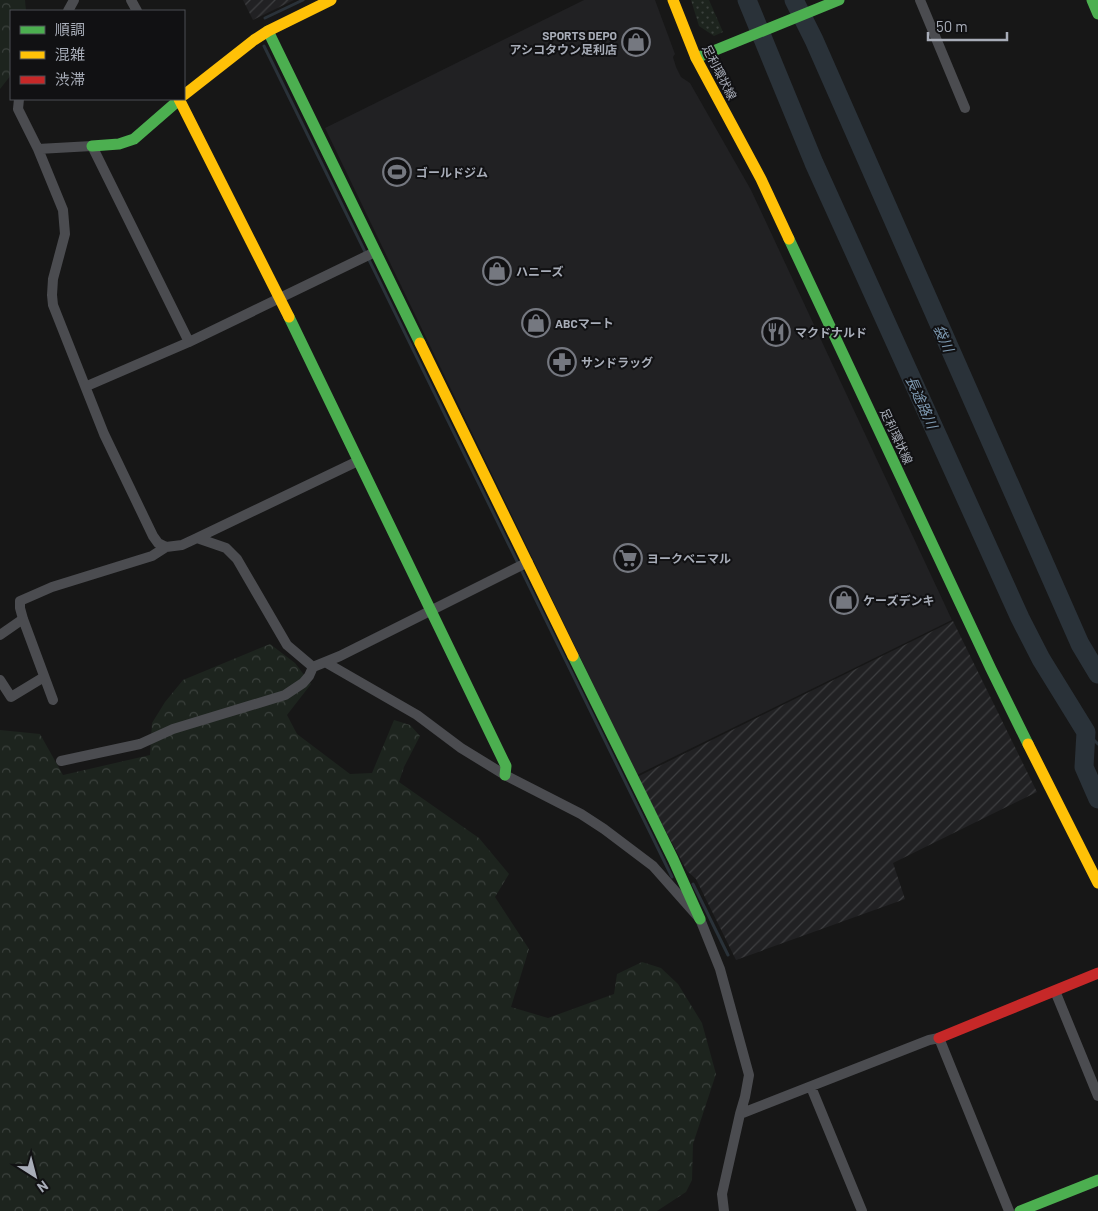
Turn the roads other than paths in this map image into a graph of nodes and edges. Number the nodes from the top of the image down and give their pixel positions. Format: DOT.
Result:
graph roads {
  1 [pos="331,0"];
  2 [pos="674,0"];
  3 [pos="839,0"];
  4 [pos="920,0"];
  5 [pos="1092,0"];
  6 [pos="1098,14"];
  7 [pos="268,31"];
  8 [pos="696,58"];
  9 [pos="185,94"];
  10 [pos="19,100"];
  11 [pos="178,100"];
  12 [pos="180,100"];
  13 [pos="964,108"];
  14 [pos="92,146"];
  15 [pos="38,149"];
  16 [pos="374,252"];
  17 [pos="280,299"];
  18 [pos="189,342"];
  19 [pos="87,386"];
  20 [pos="358,461"];
  21 [pos="197,538"];
  22 [pos="166,547"];
  23 [pos="528,562"];
  24 [pos="431,611"];
  25 [pos="23,620"];
  26 [pos="0,635"];
  27 [pos="325,662"];
  28 [pos="313,667"];
  29 [pos="44,677"];
  30 [pos="0,680"];
  31 [pos="53,700"];
  32 [pos="61,761"];
  33 [pos="504,775"];
  34 [pos="1098,883"];
  35 [pos="700,919"];
  36 [pos="1098,973"];
  37 [pos="1056,991"];
  38 [pos="938,1038"];
  39 [pos="811,1087"];
  40 [pos="1098,1096"];
  41 [pos="740,1114"];
  42 [pos="1098,1180"];
  43 [pos="724,1211"];
  44 [pos="862,1211"];
  45 [pos="1009,1211"];
  46 [pos="1020,1211"];
  1 -- 7 [label="street"];
  2 -- 8 [label="street, 足利環状線"];
  3 -- 8 [label="street"];
  4 -- 13 [label="street"];
  5 -- 6 [label="street"];
  7 -- 9 [label="street"];
  7 -- 16 [label="street"];
  8 -- 34 [label="street, 足利環状線"];
  10 -- 15 [label="street"];
  11 -- 14 [label="street"];
  12 -- 17 [label="street"];
  14 -- 15 [label="street"];
  14 -- 18 [label="street"];
  15 -- 19 [label="street"];
  16 -- 17 [label="street"];
  16 -- 23 [label="street"];
  17 -- 18 [label="street"];
  17 -- 20 [label="street"];
  18 -- 19 [label="street"];
  19 -- 22 [label="street"];
  20 -- 21 [label="street"];
  20 -- 24 [label="street"];
  21 -- 22 [label="street"];
  21 -- 28 [label="street"];
  22 -- 25 [label="street"];
  23 -- 24 [label="street"];
  23 -- 35 [label="street"];
  24 -- 27 [label="street"];
  24 -- 33 [label="street"];
  25 -- 26 [label="street"];
  25 -- 29 [label="street"];
  27 -- 28 [label="street"];
  27 -- 33 [label="street"];
  28 -- 32 [label="street"];
  29 -- 30 [label="street"];
  29 -- 31 [label="street"];
  33 -- 35 [label="street"];
  35 -- 41 [label="street"];
  36 -- 37 [label="street"];
  37 -- 38 [label="street"];
  37 -- 40 [label="street"];
  38 -- 39 [label="street"];
  38 -- 45 [label="street"];
  39 -- 41 [label="street"];
  39 -- 44 [label="street"];
  41 -- 43 [label="street"];
  42 -- 46 [label="street"];
}
